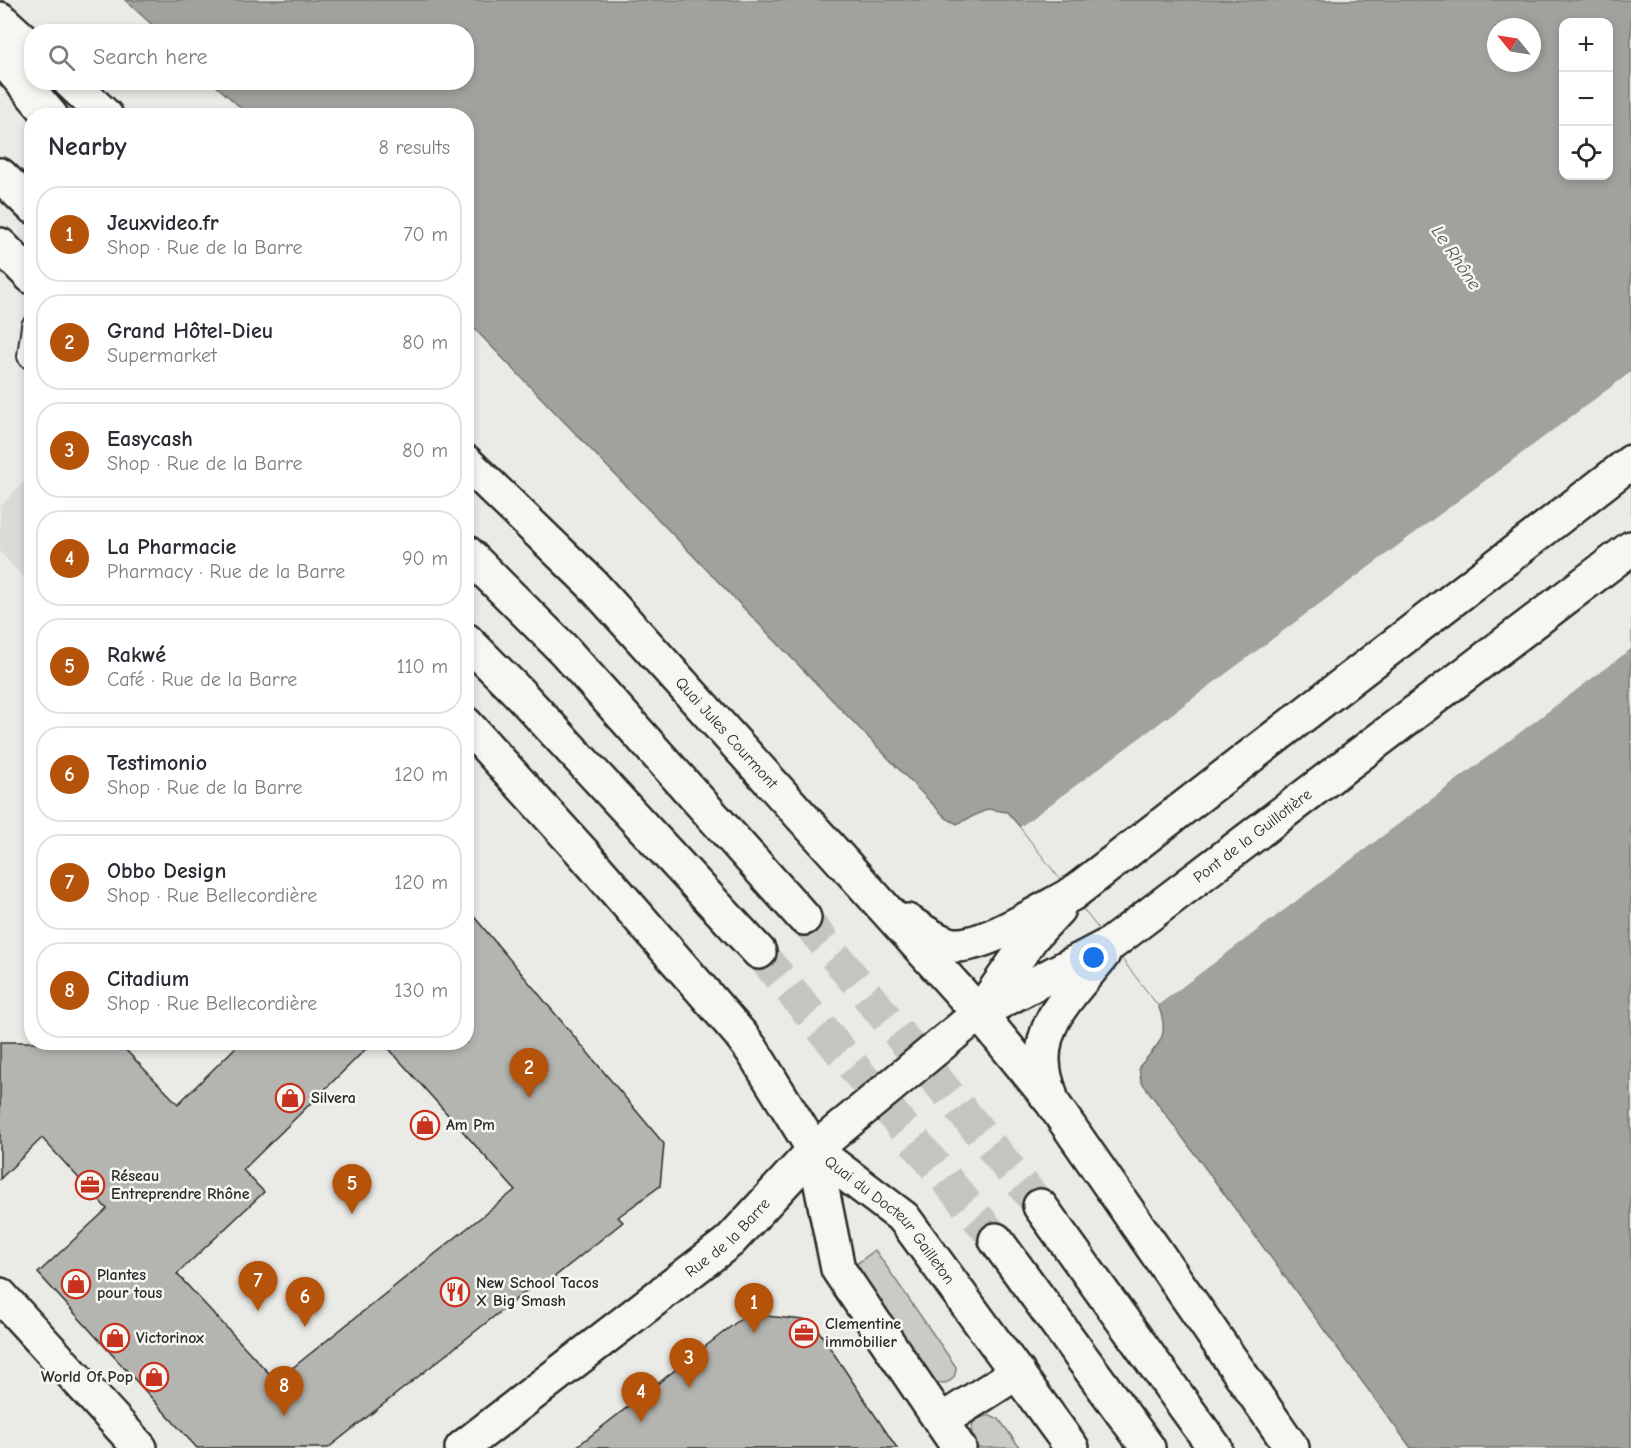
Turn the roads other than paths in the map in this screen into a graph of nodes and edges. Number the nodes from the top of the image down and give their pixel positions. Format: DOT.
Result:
graph roads {
  1 [pos="0,19"];
  2 [pos="24,41"];
  3 [pos="0,56"];
  4 [pos="24,84"];
  5 [pos="29,90"];
  6 [pos="78,90"];
  7 [pos="44,108"];
  8 [pos="98,108"];
  9 [pos="0,175"];
  10 [pos="24,198"];
  11 [pos="0,245"];
  12 [pos="24,269"];
  13 [pos="1631,462"];
  14 [pos="474,470"];
  15 [pos="1631,548"];
  16 [pos="474,560"];
  17 [pos="474,648"];
  18 [pos="474,733"];
  19 [pos="1072,894"];
  20 [pos="885,908"];
  21 [pos="804,918"];
  22 [pos="1112,943"];
  23 [pos="759,952"];
  24 [pos="980,1013"];
  25 [pos="1052,1102"];
  26 [pos="814,1150"];
  27 [pos="1040,1206"];
  28 [pos="996,1240"];
  29 [pos="0,1295"];
  30 [pos="1018,1372"];
  31 [pos="941,1421"];
  32 [pos="140,1448"];
  33 [pos="462,1448"];
  34 [pos="959,1448"];
  35 [pos="1072,1448"];
  36 [pos="1148,1448"];
  37 [pos="1215,1448"];
  38 [pos="1292,1448"];
  1 -- 2 [label="main road"];
  3 -- 4 [label="main road"];
  5 -- 7 [label="main road"];
  6 -- 8 [label="main road"];
  9 -- 10 [label="main road"];
  11 -- 12 [label="main road"];
  13 -- 19 [label="main road"];
  14 -- 20 [label="main road, Quai Jules Courmont"];
  15 -- 22 [label="main road, Pont de la Guillotière"];
  16 -- 21 [label="main road"];
  17 -- 23 [label="main road"];
  18 -- 26 [label="main road"];
  19 -- 20 [label="main road"];
  19 -- 24 [label="main road"];
  20 -- 24 [label="main road, Quai Jules Courmont"];
  22 -- 24 [label="main road, Pont de la Guillotière"];
  22 -- 25 [label="main road"];
  24 -- 25 [label="main road"];
  24 -- 26 [label="main road, Rue de la Barre"];
  25 -- 38 [label="main road"];
  26 -- 30 [label="main road, Quai du Docteur Gailleton"];
  26 -- 31 [label="main road, Quai du Docteur Gailleton"];
  26 -- 33 [label="main road, Rue de la Barre"];
  27 -- 37 [label="main road"];
  28 -- 36 [label="main road"];
  29 -- 32 [label="main road"];
  30 -- 31 [label="main road"];
  30 -- 35 [label="main road, Quai du Docteur Gailleton"];
  31 -- 34 [label="main road, Quai du Docteur Gailleton"];
}
